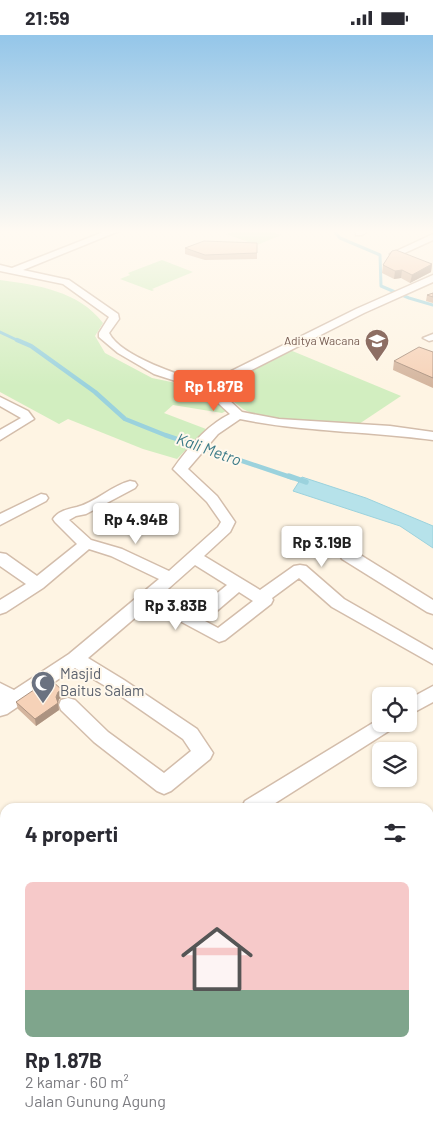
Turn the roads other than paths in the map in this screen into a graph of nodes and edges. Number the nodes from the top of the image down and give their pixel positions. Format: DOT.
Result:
graph roads {
  1 [pos="68,282"];
  2 [pos="423,282"];
  3 [pos="208,387"];
  4 [pos="0,401"];
  5 [pos="238,415"];
  6 [pos="0,436"];
  7 [pos="433,436"];
  8 [pos="130,485"];
  9 [pos="41,498"];
  10 [pos="0,520"];
  11 [pos="88,544"];
  12 [pos="348,555"];
  13 [pos="194,557"];
  14 [pos="0,558"];
  15 [pos="171,578"];
  16 [pos="37,583"];
  17 [pos="238,584"];
  18 [pos="149,597"];
  19 [pos="260,598"];
  20 [pos="0,608"];
  21 [pos="433,608"];
  22 [pos="193,622"];
  23 [pos="433,658"];
  24 [pos="75,659"];
  25 [pos="433,693"];
  26 [pos="5,700"];
  27 [pos="417,704"];
  28 [pos="68,705"];
  29 [pos="372,732"];
  30 [pos="258,803"];
  1 -- 3 [label="street"];
  2 -- 3 [label="street"];
  3 -- 5 [label="street"];
  4 -- 6 [label="street"];
  5 -- 7 [label="street"];
  5 -- 13 [label="street"];
  8 -- 11 [label="street"];
  9 -- 10 [label="street"];
  11 -- 15 [label="street"];
  11 -- 16 [label="street"];
  12 -- 21 [label="street"];
  13 -- 15 [label="street"];
  13 -- 17 [label="street"];
  14 -- 16 [label="street"];
  15 -- 18 [label="street"];
  16 -- 20 [label="street"];
  17 -- 19 [label="street"];
  17 -- 22 [label="street"];
  18 -- 22 [label="street"];
  18 -- 24 [label="street"];
  19 -- 22 [label="street"];
  19 -- 23 [label="street"];
  24 -- 26 [label="street"];
  24 -- 28 [label="street"];
  25 -- 27 [label="street"];
  29 -- 30 [label="street"];
}
